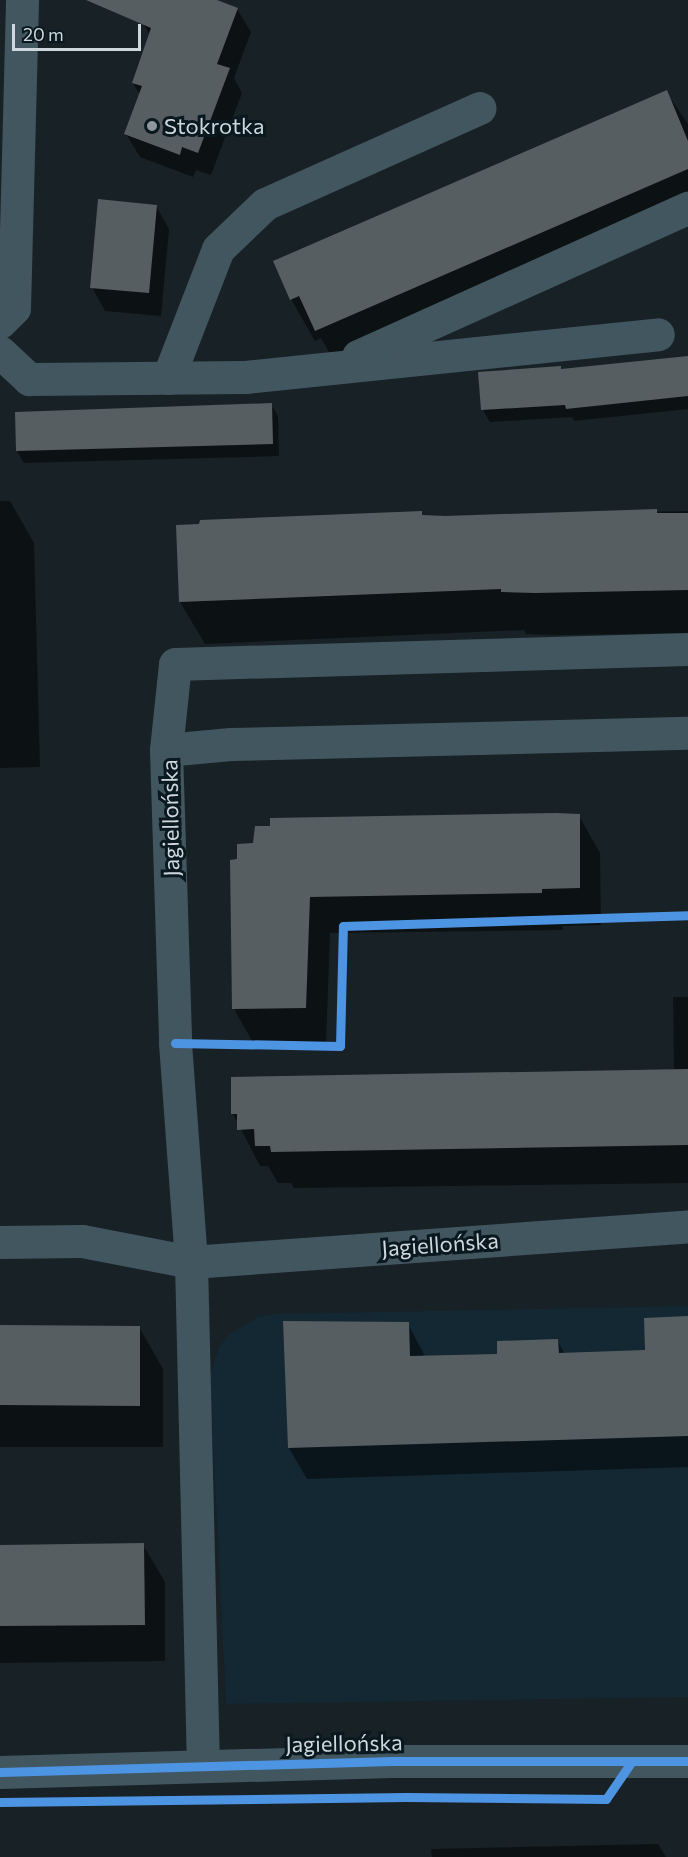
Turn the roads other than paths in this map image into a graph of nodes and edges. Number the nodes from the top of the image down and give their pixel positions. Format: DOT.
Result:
graph roads {
  1 [pos="22,0"];
  2 [pos="480,108"];
  3 [pos="688,208"];
  4 [pos="0,322"];
  5 [pos="658,334"];
  6 [pos="0,352"];
  7 [pos="331,368"];
  8 [pos="168,378"];
  9 [pos="688,649"];
  10 [pos="688,733"];
  11 [pos="166,750"];
  12 [pos="688,1226"];
  13 [pos="0,1242"];
  14 [pos="191,1262"];
  15 [pos="688,1761"];
  16 [pos="203,1766"];
  17 [pos="0,1772"];
  1 -- 4 [label="street"];
  2 -- 8 [label="street"];
  3 -- 7 [label="street"];
  5 -- 7 [label="street"];
  6 -- 8 [label="street"];
  7 -- 8 [label="street"];
  9 -- 11 [label="street"];
  10 -- 11 [label="street, Jagiellońska"];
  11 -- 14 [label="street, Jagiellońska"];
  12 -- 14 [label="street, Jagiellońska"];
  13 -- 14 [label="street, Jagiellońska"];
  14 -- 16 [label="street, Jagiellońska"];
  15 -- 16 [label="street, Jagiellońska"];
  16 -- 17 [label="street, Jagiellońska"];
}
